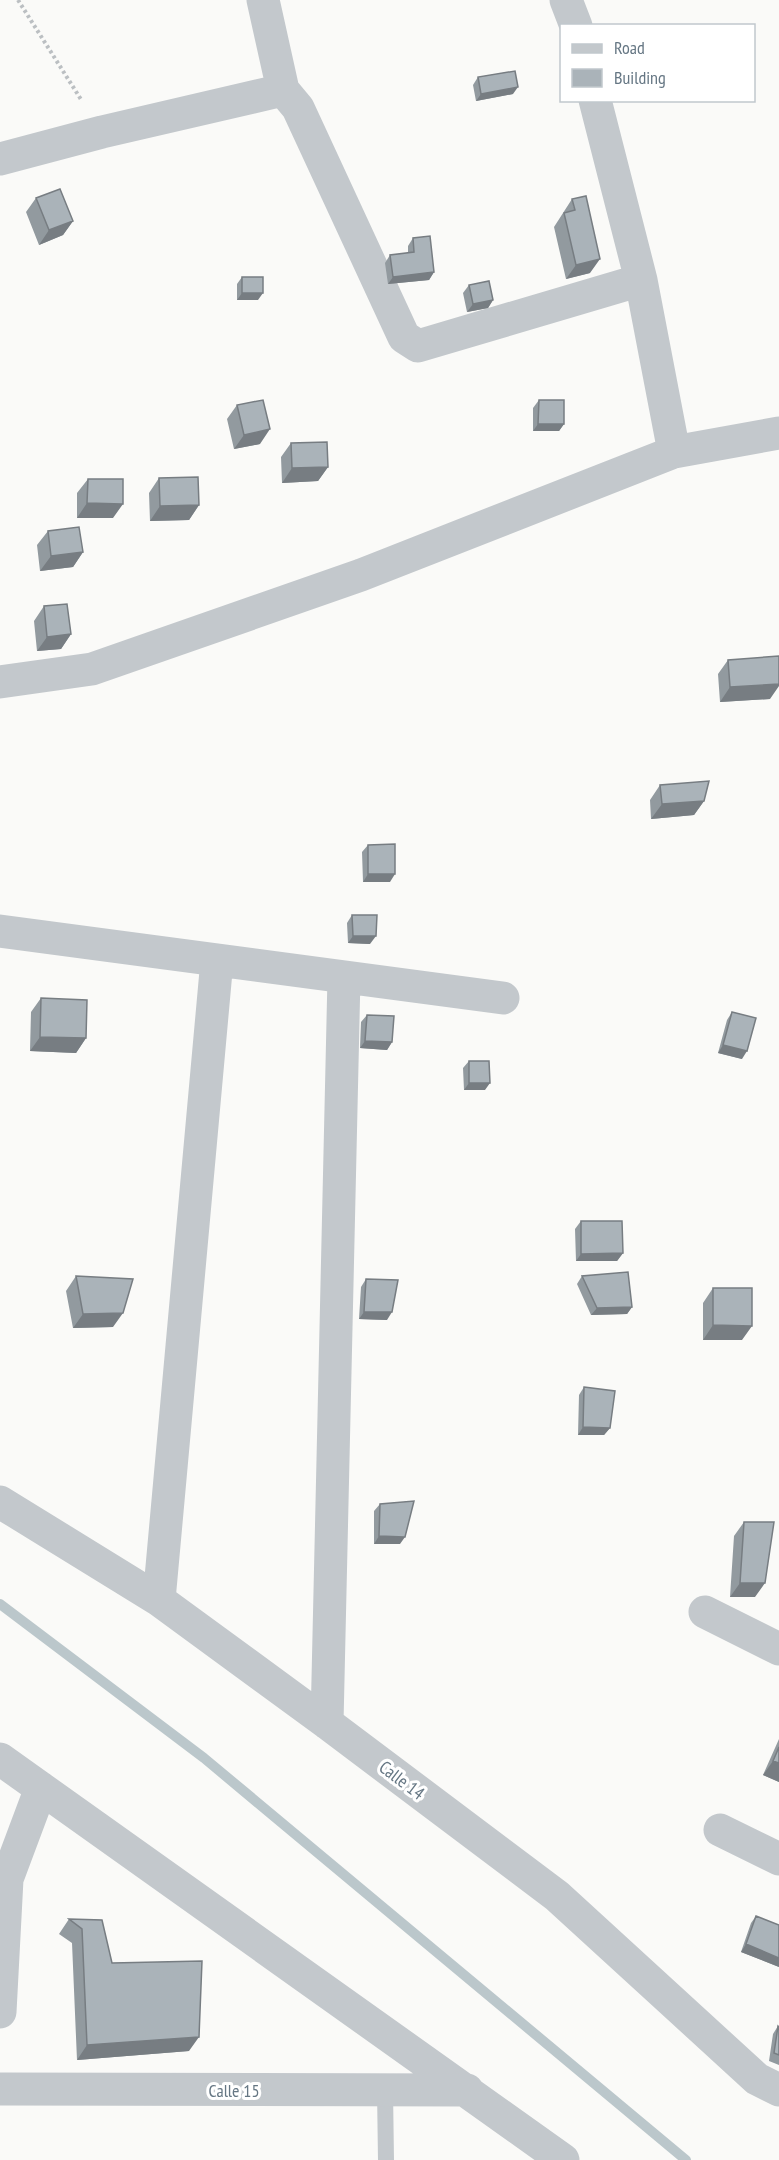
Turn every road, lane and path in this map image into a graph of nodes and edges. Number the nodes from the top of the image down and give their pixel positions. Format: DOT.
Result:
graph roads {
  1 [pos="18,0"];
  2 [pos="263,0"];
  3 [pos="566,0"];
  4 [pos="575,24"];
  5 [pos="283,90"];
  6 [pos="596,102"];
  7 [pos="102,132"];
  8 [pos="0,159"];
  9 [pos="641,280"];
  10 [pos="779,433"];
  11 [pos="674,452"];
  12 [pos="0,682"];
  13 [pos="0,931"];
  14 [pos="217,960"];
  15 [pos="344,977"];
  16 [pos="503,998"];
  17 [pos="0,1502"];
  18 [pos="159,1600"];
  19 [pos="705,1612"];
  20 [pos="779,1649"];
  21 [pos="327,1723"];
  22 [pos="0,1759"];
  23 [pos="41,1788"];
  24 [pos="720,1830"];
  25 [pos="779,1859"];
  26 [pos="0,2012"];
  27 [pos="0,2089"];
  28 [pos="385,2090"];
  29 [pos="467,2090"];
  30 [pos="779,2090"];
  31 [pos="386,2160"];
  32 [pos="563,2160"];
  1 -- 7 [label="path"];
  2 -- 5 [label="street"];
  3 -- 4 [label="street"];
  5 -- 7 [label="street"];
  5 -- 9 [label="street"];
  6 -- 9 [label="street"];
  7 -- 8 [label="street"];
  9 -- 11 [label="street"];
  10 -- 11 [label="street"];
  11 -- 12 [label="street"];
  13 -- 14 [label="street"];
  14 -- 15 [label="street"];
  14 -- 18 [label="street"];
  15 -- 16 [label="street"];
  15 -- 21 [label="street"];
  17 -- 18 [label="street, Calle 14"];
  18 -- 21 [label="street, Calle 14"];
  19 -- 20 [label="street"];
  21 -- 30 [label="street, Calle 14"];
  22 -- 23 [label="street"];
  23 -- 26 [label="street"];
  23 -- 29 [label="street"];
  24 -- 25 [label="street"];
  27 -- 28 [label="street, Calle 15"];
  28 -- 29 [label="street, Calle 15"];
  28 -- 31 [label="lane"];
  29 -- 32 [label="street"];
}
